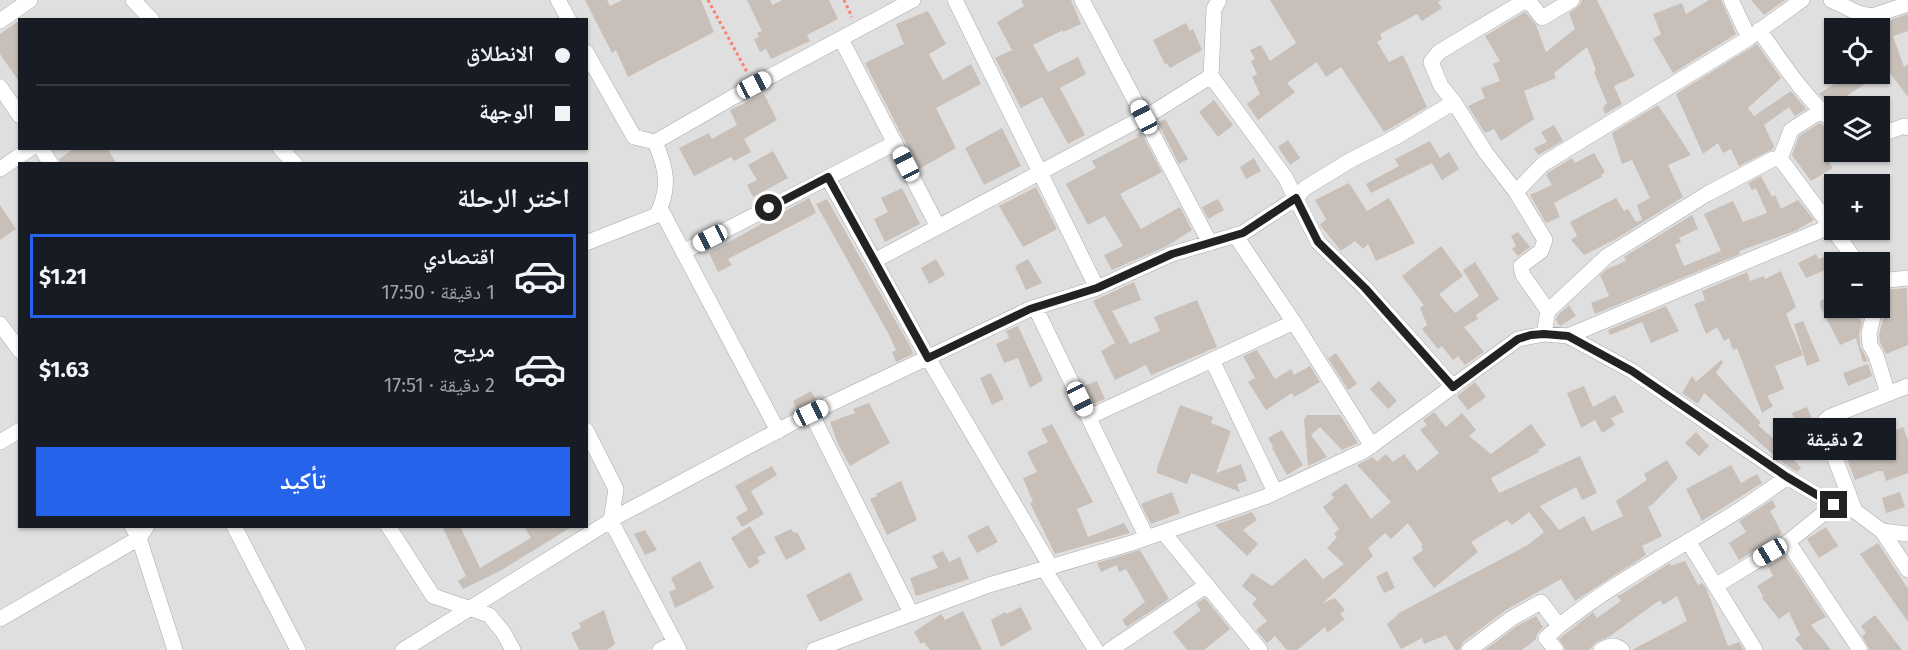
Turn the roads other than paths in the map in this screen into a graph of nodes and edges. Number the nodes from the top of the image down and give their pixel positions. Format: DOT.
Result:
graph roads {
  1 [pos="30,0"];
  2 [pos="133,0"];
  3 [pos="558,0"];
  4 [pos="913,0"];
  5 [pos="955,0"];
  6 [pos="1082,0"];
  7 [pos="1219,0"];
  8 [pos="1526,0"];
  9 [pos="1572,0"];
  10 [pos="1731,0"];
  11 [pos="1802,0"];
  12 [pos="1831,0"];
  13 [pos="1908,4"];
  14 [pos="150,18"];
  15 [pos="568,18"];
  16 [pos="0,21"];
  17 [pos="1754,34"];
  18 [pos="841,39"];
  19 [pos="588,56"];
  20 [pos="1211,76"];
  21 [pos="0,87"];
  22 [pos="1454,102"];
  23 [pos="1821,111"];
  24 [pos="18,113"];
  25 [pos="1824,114"];
  26 [pos="1144,117"];
  27 [pos="1908,128"];
  28 [pos="1890,131"];
  29 [pos="655,142"];
  30 [pos="895,143"];
  31 [pos="28,150"];
  32 [pos="282,150"];
  33 [pos="1780,159"];
  34 [pos="293,162"];
  35 [pos="0,169"];
  36 [pos="1040,172"];
  37 [pos="828,177"];
  38 [pos="1516,192"];
  39 [pos="1296,198"];
  40 [pos="660,208"];
  41 [pos="1824,217"];
  42 [pos="938,227"];
  43 [pos="1824,229"];
  44 [pos="1235,235"];
  45 [pos="588,242"];
  46 [pos="1210,243"];
  47 [pos="683,252"];
  48 [pos="874,261"];
  49 [pos="1908,279"];
  50 [pos="1890,280"];
  51 [pos="1097,288"];
  52 [pos="1035,307"];
  53 [pos="1548,311"];
  54 [pos="1873,318"];
  55 [pos="1294,322"];
  56 [pos="0,324"];
  57 [pos="1544,334"];
  58 [pos="1568,336"];
  59 [pos="18,348"];
  60 [pos="928,358"];
  61 [pos="1212,360"];
  62 [pos="1908,386"];
  63 [pos="1453,387"];
  64 [pos="1888,394"];
  65 [pos="811,413"];
  66 [pos="1089,417"];
  67 [pos="18,431"];
  68 [pos="778,431"];
  69 [pos="588,434"];
  70 [pos="0,442"];
  71 [pos="1372,446"];
  72 [pos="1787,477"];
  73 [pos="1275,492"];
  74 [pos="1834,505"];
  75 [pos="1855,511"];
  76 [pos="611,521"];
  77 [pos="235,528"];
  78 [pos="389,528"];
  79 [pos="139,530"];
  80 [pos="1881,531"];
  81 [pos="1163,532"];
  82 [pos="1908,534"];
  83 [pos="1147,538"];
  84 [pos="1688,541"];
  85 [pos="1788,542"];
  86 [pos="1047,568"];
  87 [pos="1908,570"];
  88 [pos="1207,585"];
  89 [pos="1717,585"];
  90 [pos="471,609"];
  91 [pos="911,613"];
  92 [pos="0,619"];
  93 [pos="1559,626"];
  94 [pos="677,646"];
  95 [pos="1099,649"];
  96 [pos="175,650"];
  97 [pos="298,650"];
  98 [pos="403,650"];
  99 [pos="513,650"];
  100 [pos="660,650"];
  101 [pos="814,650"];
  102 [pos="1260,650"];
  103 [pos="1469,650"];
  104 [pos="1556,650"];
  105 [pos="1601,650"];
  106 [pos="1622,650"];
  107 [pos="1755,650"];
  108 [pos="1860,650"];
  1 -- 16 [label="street"];
  2 -- 14 [label="street"];
  3 -- 15 [label="street"];
  4 -- 18 [label="street"];
  5 -- 36 [label="street"];
  6 -- 26 [label="street"];
  7 -- 20 [label="street"];
  8 -- 9 [label="street"];
  8 -- 22 [label="street"];
  10 -- 17 [label="street"];
  11 -- 17 [label="street"];
  12 -- 13 [label="street"];
  17 -- 23 [label="street"];
  17 -- 38 [label="street"];
  18 -- 29 [label="street"];
  18 -- 30 [label="street"];
  19 -- 29 [label="street"];
  20 -- 26 [label="street"];
  20 -- 39 [label="street"];
  21 -- 24 [label="street"];
  22 -- 38 [label="street"];
  22 -- 39 [label="street"];
  23 -- 25 [label="street"];
  23 -- 33 [label="street"];
  26 -- 36 [label="street"];
  26 -- 46 [label="street"];
  27 -- 28 [label="street"];
  29 -- 40 [label="street"];
  30 -- 37 [label="street"];
  30 -- 42 [label="street"];
  31 -- 35 [label="street"];
  32 -- 34 [label="street"];
  33 -- 41 [label="street"];
  33 -- 53 [label="street"];
  36 -- 42 [label="street"];
  36 -- 51 [label="street"];
  37 -- 47 [label="street"];
  37 -- 48 [label="street"];
  38 -- 53 [label="street"];
  39 -- 44 [label="street"];
  39 -- 63 [label="street"];
  40 -- 45 [label="street"];
  40 -- 47 [label="street"];
  42 -- 48 [label="street"];
  43 -- 58 [label="street"];
  44 -- 46 [label="street"];
  44 -- 55 [label="street"];
  46 -- 51 [label="street"];
  47 -- 68 [label="street"];
  48 -- 60 [label="street"];
  49 -- 50 [label="street"];
  51 -- 52 [label="street"];
  52 -- 60 [label="street"];
  52 -- 66 [label="street"];
  53 -- 57 [label="street"];
  54 -- 64 [label="street"];
  55 -- 61 [label="street"];
  55 -- 71 [label="street"];
  56 -- 59 [label="street"];
  57 -- 58 [label="street"];
  57 -- 63 [label="street"];
  58 -- 72 [label="street"];
  60 -- 65 [label="street"];
  60 -- 86 [label="street"];
  61 -- 66 [label="street"];
  61 -- 73 [label="street"];
  62 -- 64 [label="street"];
  63 -- 71 [label="street"];
  64 -- 75 [label="street"];
  65 -- 68 [label="street"];
  65 -- 91 [label="street"];
  66 -- 83 [label="street"];
  67 -- 70 [label="street"];
  68 -- 76 [label="street"];
  69 -- 76 [label="street"];
  71 -- 73 [label="street"];
  72 -- 74 [label="street"];
  72 -- 84 [label="street"];
  73 -- 81 [label="street"];
  74 -- 75 [label="street"];
  74 -- 85 [label="street"];
  75 -- 80 [label="street"];
  76 -- 90 [label="street"];
  76 -- 94 [label="street"];
  77 -- 97 [label="street"];
  78 -- 90 [label="street"];
  79 -- 92 [label="street"];
  79 -- 96 [label="street"];
  80 -- 82 [label="street"];
  80 -- 87 [label="street"];
  81 -- 83 [label="street"];
  81 -- 88 [label="street"];
  83 -- 86 [label="street"];
  84 -- 89 [label="street"];
  84 -- 93 [label="street"];
  85 -- 89 [label="street"];
  85 -- 108 [label="street"];
  86 -- 91 [label="street"];
  86 -- 95 [label="street"];
  88 -- 95 [label="street"];
  88 -- 102 [label="street"];
  89 -- 107 [label="street"];
  90 -- 98 [label="street"];
  90 -- 99 [label="street"];
  91 -- 101 [label="street"];
  93 -- 103 [label="street"];
  93 -- 104 [label="street"];
  94 -- 100 [label="street"];
  105 -- 106 [label="street"];
}
